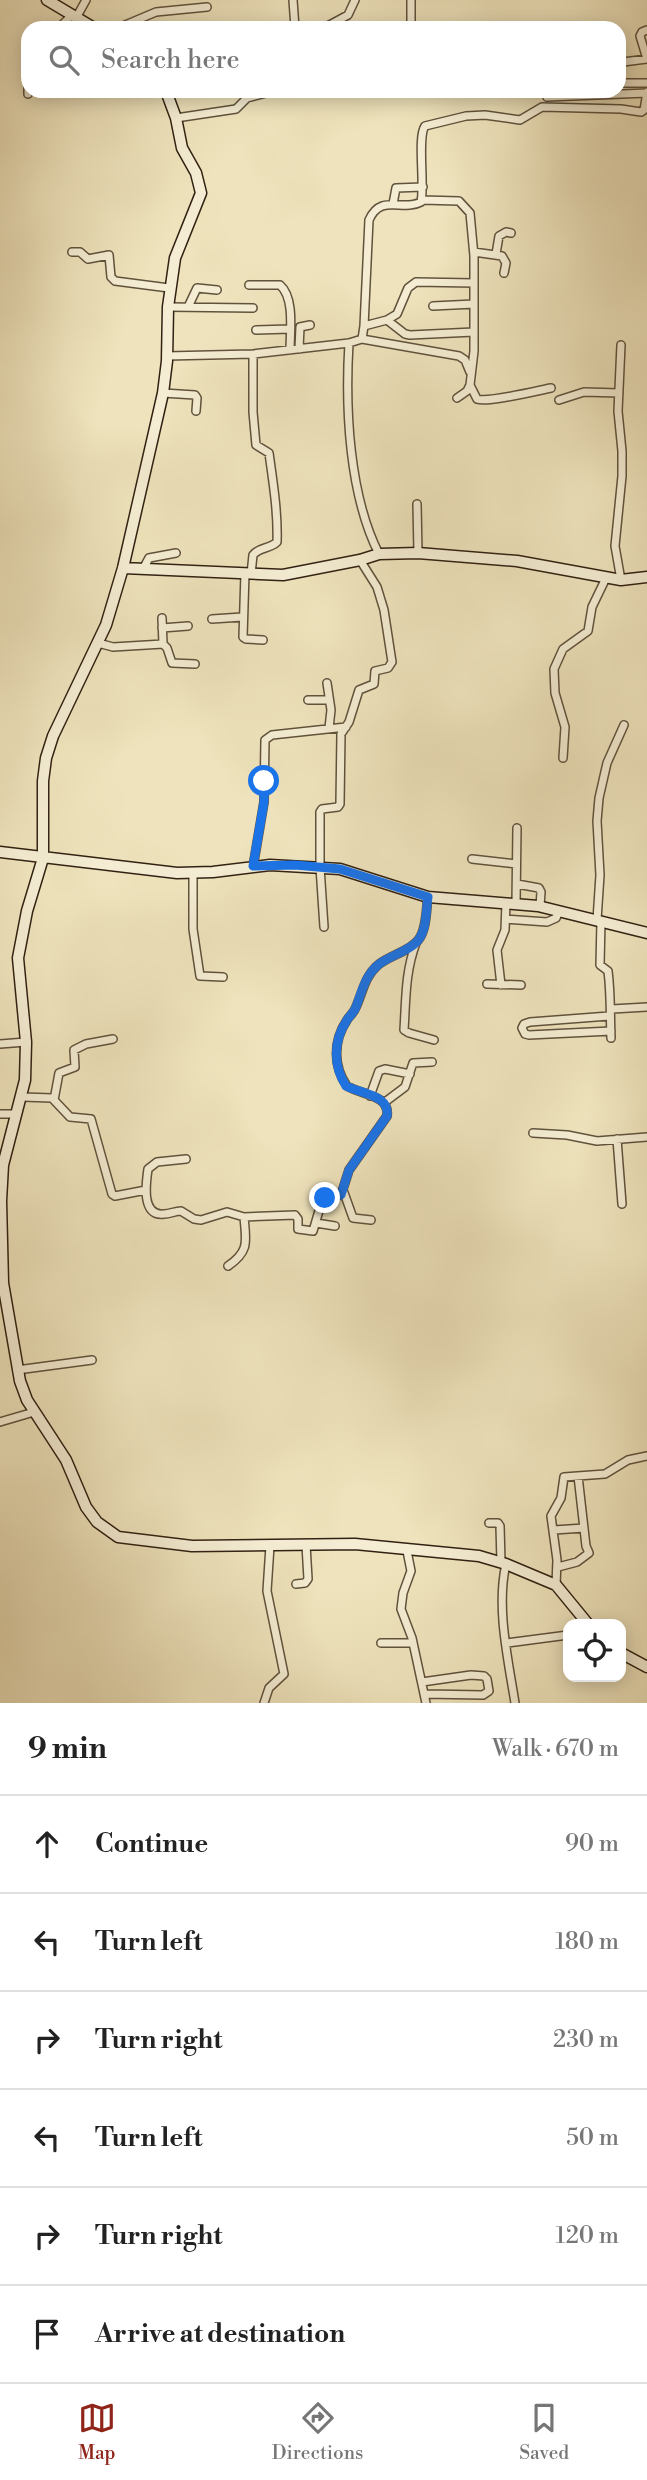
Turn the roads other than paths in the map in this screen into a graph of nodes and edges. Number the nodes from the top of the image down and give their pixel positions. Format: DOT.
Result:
graph roads {
  1 [pos="47,0"];
  2 [pos="86,0"];
  3 [pos="293,0"];
  4 [pos="355,0"];
  5 [pos="411,0"];
  6 [pos="208,7"];
  7 [pos="74,16"];
  8 [pos="68,21"];
  9 [pos="82,21"];
  10 [pos="135,21"];
  11 [pos="294,21"];
  12 [pos="337,21"];
  13 [pos="411,21"];
  14 [pos="647,30"];
  15 [pos="626,62"];
  16 [pos="626,83"];
  17 [pos="647,83"];
  18 [pos="647,93"];
  19 [pos="626,94"];
  20 [pos="169,98"];
  21 [pos="246,98"];
  22 [pos="176,118"];
  23 [pos="423,187"];
  24 [pos="422,200"];
  25 [pos="393,204"];
  26 [pos="511,233"];
  27 [pos="72,253"];
  28 [pos="474,253"];
  29 [pos="496,254"];
  30 [pos="504,273"];
  31 [pos="474,283"];
  32 [pos="249,285"];
  33 [pos="169,288"];
  34 [pos="217,290"];
  35 [pos="474,304"];
  36 [pos="433,306"];
  37 [pos="168,307"];
  38 [pos="188,307"];
  39 [pos="253,308"];
  40 [pos="387,320"];
  41 [pos="310,325"];
  42 [pos="364,326"];
  43 [pos="290,329"];
  44 [pos="256,330"];
  45 [pos="474,332"];
  46 [pos="362,339"];
  47 [pos="349,343"];
  48 [pos="621,345"];
  49 [pos="299,349"];
  50 [pos="290,350"];
  51 [pos="253,354"];
  52 [pos="167,356"];
  53 [pos="470,372"];
  54 [pos="470,385"];
  55 [pos="551,388"];
  56 [pos="163,393"];
  57 [pos="619,393"];
  58 [pos="457,398"];
  59 [pos="559,400"];
  60 [pos="196,411"];
  61 [pos="417,504"];
  62 [pos="176,553"];
  63 [pos="418,553"];
  64 [pos="379,554"];
  65 [pos="360,560"];
  66 [pos="123,568"];
  67 [pos="143,569"];
  68 [pos="248,574"];
  69 [pos="647,577"];
  70 [pos="607,578"];
  71 [pos="621,580"];
  72 [pos="243,617"];
  73 [pos="162,618"];
  74 [pos="212,619"];
  75 [pos="188,626"];
  76 [pos="162,628"];
  77 [pos="263,640"];
  78 [pos="98,643"];
  79 [pos="163,644"];
  80 [pos="195,664"];
  81 [pos="327,683"];
  82 [pos="329,700"];
  83 [pos="308,701"];
  84 [pos="624,725"];
  85 [pos="346,726"];
  86 [pos="329,728"];
  87 [pos="563,758"];
  88 [pos="517,828"];
  89 [pos="0,852"];
  90 [pos="43,858"];
  91 [pos="472,859"];
  92 [pos="516,864"];
  93 [pos="253,866"];
  94 [pos="320,867"];
  95 [pos="193,874"];
  96 [pos="517,884"];
  97 [pos="428,897"];
  98 [pos="511,903"];
  99 [pos="540,906"];
  100 [pos="559,911"];
  101 [pos="506,919"];
  102 [pos="599,921"];
  103 [pos="324,927"];
  104 [pos="647,933"];
  105 [pos="416,942"];
  106 [pos="223,977"];
  107 [pos="487,984"];
  108 [pos="500,985"];
  109 [pos="521,985"];
  110 [pos="647,1007"];
  111 [pos="611,1012"];
  112 [pos="113,1039"];
  113 [pos="434,1040"];
  114 [pos="26,1041"];
  115 [pos="0,1044"];
  116 [pos="432,1062"];
  117 [pos="410,1074"];
  118 [pos="370,1096"];
  119 [pos="22,1097"];
  120 [pos="54,1100"];
  121 [pos="385,1102"];
  122 [pos="0,1114"];
  123 [pos="15,1114"];
  124 [pos="533,1133"];
  125 [pos="647,1137"];
  126 [pos="617,1139"];
  127 [pos="186,1159"];
  128 [pos="146,1190"];
  129 [pos="343,1190"];
  130 [pos="622,1204"];
  131 [pos="244,1217"];
  132 [pos="371,1220"];
  133 [pos="316,1223"];
  134 [pos="335,1226"];
  135 [pos="228,1266"];
  136 [pos="2,1283"];
  137 [pos="92,1360"];
  138 [pos="18,1370"];
  139 [pos="34,1412"];
  140 [pos="0,1422"];
  141 [pos="647,1457"];
  142 [pos="578,1476"];
  143 [pos="489,1523"];
  144 [pos="584,1528"];
  145 [pos="554,1530"];
  146 [pos="306,1545"];
  147 [pos="270,1546"];
  148 [pos="407,1551"];
  149 [pos="504,1563"];
  150 [pos="558,1567"];
  151 [pos="296,1584"];
  152 [pos="556,1585"];
  153 [pos="584,1619"];
  154 [pos="563,1636"];
  155 [pos="381,1643"];
  156 [pos="413,1643"];
  157 [pos="508,1643"];
  158 [pos="626,1656"];
  159 [pos="647,1667"];
  160 [pos="422,1682"];
  161 [pos="425,1699"];
  162 [pos="264,1703"];
  163 [pos="515,1703"];
  1 -- 7 [label="street"];
  2 -- 7 [label="street"];
  3 -- 11 [label="street"];
  4 -- 12 [label="street"];
  5 -- 13 [label="street"];
  6 -- 10 [label="street"];
  7 -- 8 [label="street"];
  7 -- 9 [label="street"];
  14 -- 15 [label="street"];
  16 -- 17 [label="street"];
  18 -- 19 [label="street"];
  18 -- 23 [label="street"];
  20 -- 22 [label="street"];
  21 -- 22 [label="street"];
  22 -- 33 [label="street"];
  23 -- 24 [label="street"];
  23 -- 25 [label="street"];
  24 -- 25 [label="street"];
  24 -- 28 [label="street"];
  25 -- 42 [label="street"];
  26 -- 29 [label="street"];
  27 -- 33 [label="street"];
  28 -- 29 [label="street"];
  28 -- 31 [label="street"];
  29 -- 30 [label="street"];
  31 -- 35 [label="street"];
  31 -- 40 [label="street"];
  32 -- 43 [label="street"];
  33 -- 37 [label="street"];
  34 -- 38 [label="street"];
  35 -- 36 [label="street"];
  35 -- 45 [label="street"];
  37 -- 38 [label="street"];
  37 -- 52 [label="street"];
  38 -- 39 [label="street"];
  40 -- 42 [label="street"];
  40 -- 45 [label="street"];
  41 -- 49 [label="street"];
  42 -- 46 [label="street"];
  43 -- 44 [label="street"];
  43 -- 50 [label="street"];
  45 -- 53 [label="street"];
  46 -- 47 [label="street"];
  46 -- 53 [label="street"];
  47 -- 49 [label="street"];
  47 -- 64 [label="street"];
  48 -- 57 [label="street"];
  49 -- 50 [label="street"];
  50 -- 51 [label="street"];
  51 -- 52 [label="street"];
  51 -- 68 [label="street"];
  52 -- 56 [label="street"];
  53 -- 54 [label="street"];
  54 -- 55 [label="street"];
  54 -- 58 [label="street"];
  56 -- 60 [label="street"];
  56 -- 66 [label="street"];
  57 -- 59 [label="street"];
  57 -- 71 [label="street"];
  61 -- 63 [label="street"];
  62 -- 67 [label="street"];
  63 -- 64 [label="street"];
  63 -- 70 [label="street"];
  64 -- 65 [label="street"];
  65 -- 68 [label="street"];
  65 -- 85 [label="street"];
  66 -- 67 [label="street"];
  66 -- 78 [label="street"];
  67 -- 68 [label="street"];
  68 -- 72 [label="street"];
  69 -- 71 [label="street"];
  70 -- 71 [label="street"];
  70 -- 87 [label="street"];
  72 -- 74 [label="street"];
  72 -- 77 [label="street"];
  73 -- 76 [label="street"];
  75 -- 76 [label="street"];
  76 -- 79 [label="street"];
  78 -- 79 [label="street"];
  78 -- 90 [label="street"];
  79 -- 80 [label="street"];
  81 -- 82 [label="street"];
  82 -- 83 [label="street"];
  82 -- 86 [label="street"];
  84 -- 102 [label="street"];
  85 -- 86 [label="street"];
  85 -- 94 [label="street"];
  86 -- 93 [label="street"];
  88 -- 92 [label="street"];
  89 -- 90 [label="street"];
  90 -- 95 [label="street"];
  90 -- 114 [label="street"];
  91 -- 92 [label="street"];
  92 -- 96 [label="street"];
  93 -- 94 [label="street"];
  93 -- 95 [label="street"];
  94 -- 97 [label="street"];
  94 -- 103 [label="street"];
  95 -- 106 [label="street"];
  96 -- 98 [label="street"];
  96 -- 99 [label="street"];
  97 -- 98 [label="street"];
  97 -- 105 [label="street"];
  98 -- 99 [label="street"];
  98 -- 101 [label="street"];
  99 -- 100 [label="street"];
  100 -- 101 [label="street"];
  100 -- 102 [label="street"];
  101 -- 108 [label="street"];
  102 -- 104 [label="street"];
  102 -- 111 [label="street"];
  105 -- 113 [label="street"];
  105 -- 118 [label="street"];
  107 -- 108 [label="street"];
  108 -- 109 [label="street"];
  110 -- 111 [label="street"];
  111 -- 111 [label="street"];
  112 -- 120 [label="street"];
  114 -- 115 [label="street"];
  114 -- 119 [label="street"];
  116 -- 117 [label="street"];
  117 -- 118 [label="street"];
  117 -- 121 [label="street"];
  118 -- 121 [label="street"];
  119 -- 120 [label="street"];
  119 -- 123 [label="street"];
  120 -- 128 [label="street"];
  121 -- 129 [label="street"];
  122 -- 123 [label="street"];
  123 -- 136 [label="street"];
  124 -- 126 [label="street"];
  125 -- 126 [label="street"];
  126 -- 130 [label="street"];
  127 -- 128 [label="street"];
  128 -- 131 [label="street"];
  129 -- 132 [label="street"];
  129 -- 133 [label="street"];
  131 -- 133 [label="street"];
  131 -- 135 [label="street"];
  133 -- 134 [label="street"];
  136 -- 138 [label="street"];
  137 -- 138 [label="street"];
  138 -- 139 [label="street"];
  139 -- 140 [label="street"];
  139 -- 147 [label="street"];
  141 -- 142 [label="street"];
  142 -- 144 [label="street"];
  142 -- 145 [label="street"];
  143 -- 149 [label="street"];
  144 -- 145 [label="street"];
  144 -- 150 [label="street"];
  145 -- 150 [label="street"];
  146 -- 147 [label="street"];
  146 -- 148 [label="street"];
  146 -- 151 [label="street"];
  147 -- 162 [label="street"];
  148 -- 149 [label="street"];
  148 -- 156 [label="street"];
  149 -- 152 [label="street"];
  149 -- 157 [label="street"];
  150 -- 152 [label="street"];
  152 -- 153 [label="street"];
  154 -- 157 [label="street"];
  155 -- 156 [label="street"];
  156 -- 160 [label="street"];
  157 -- 163 [label="street"];
  158 -- 159 [label="street"];
  160 -- 161 [label="street"];
  160 -- 161 [label="street"];
}
